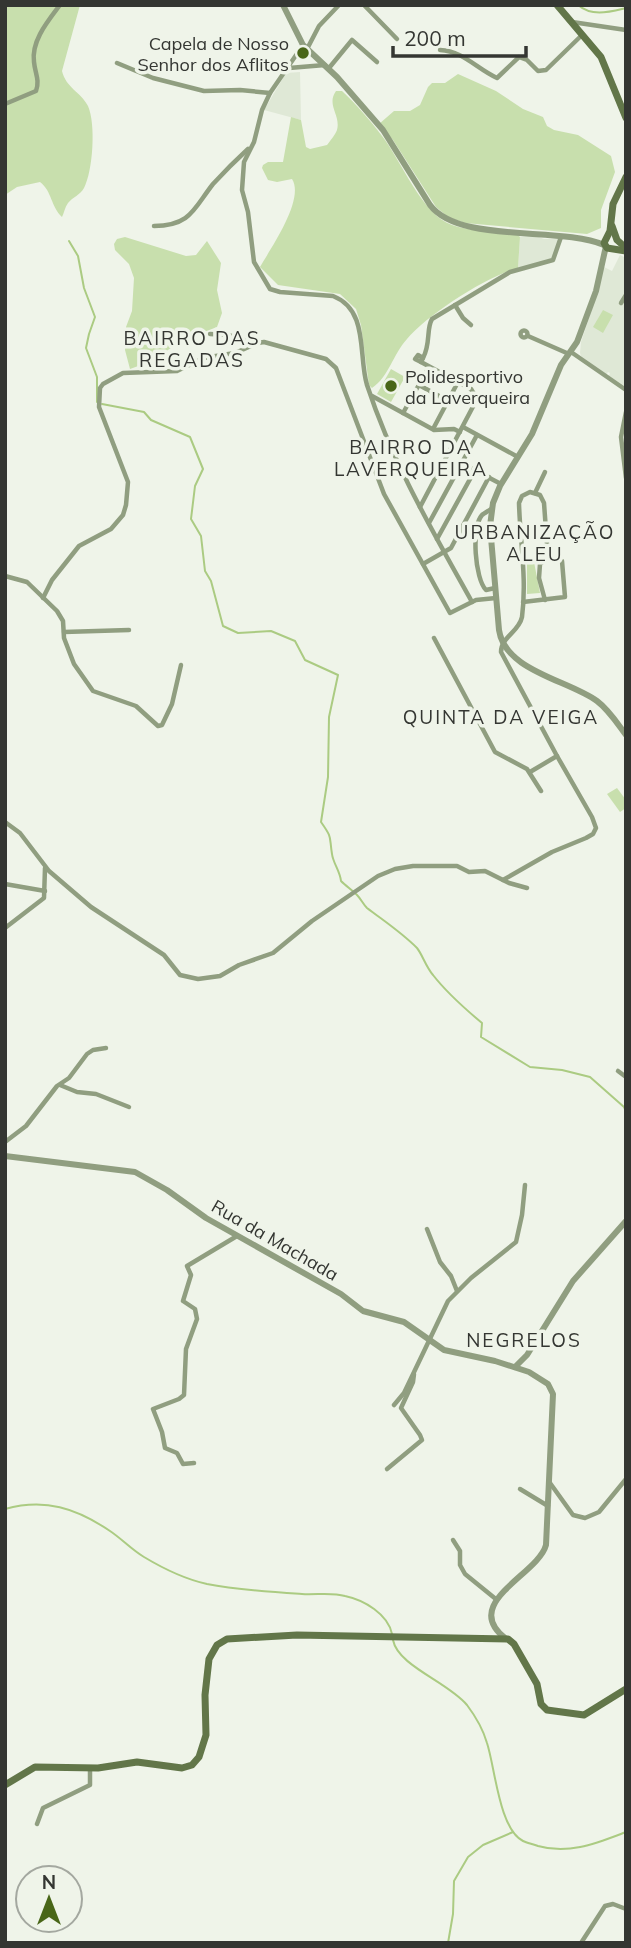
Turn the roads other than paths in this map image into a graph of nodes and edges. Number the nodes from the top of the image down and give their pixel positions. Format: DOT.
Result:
graph roads {
  1 [pos="61,5"];
  2 [pos="283,5"];
  3 [pos="339,5"];
  4 [pos="364,5"];
  5 [pos="557,5"];
  6 [pos="572,22"];
  7 [pos="626,30"];
  8 [pos="583,35"];
  9 [pos="397,39"];
  10 [pos="305,47"];
  11 [pos="440,50"];
  12 [pos="377,62"];
  13 [pos="117,63"];
  14 [pos="327,67"];
  15 [pos="288,68"];
  16 [pos="270,93"];
  17 [pos="5,104"];
  18 [pos="626,118"];
  19 [pos="252,146"];
  20 [pos="626,177"];
  21 [pos="154,226"];
  22 [pos="561,237"];
  23 [pos="610,242"];
  24 [pos="626,250"];
  25 [pos="626,295"];
  26 [pos="621,303"];
  27 [pos="455,305"];
  28 [pos="471,325"];
  29 [pos="210,334"];
  30 [pos="528,336"];
  31 [pos="258,343"];
  32 [pos="570,353"];
  33 [pos="429,366"];
  34 [pos="458,382"];
  35 [pos="419,385"];
  36 [pos="626,390"];
  37 [pos="371,396"];
  38 [pos="448,401"];
  39 [pos="626,412"];
  40 [pos="403,413"];
  41 [pos="433,429"];
  42 [pos="462,430"];
  43 [pos="477,435"];
  44 [pos="518,457"];
  45 [pos="461,463"];
  46 [pos="475,470"];
  47 [pos="545,472"];
  48 [pos="489,477"];
  49 [pos="626,478"];
  50 [pos="501,484"];
  51 [pos="536,493"];
  52 [pos="419,508"];
  53 [pos="491,509"];
  54 [pos="428,524"];
  55 [pos="437,539"];
  56 [pos="444,553"];
  57 [pos="562,561"];
  58 [pos="423,564"];
  59 [pos="5,576"];
  60 [pos="495,588"];
  61 [pos="43,598"];
  62 [pos="496,598"];
  63 [pos="545,600"];
  64 [pos="472,602"];
  65 [pos="523,602"];
  66 [pos="130,630"];
  67 [pos="64,632"];
  68 [pos="499,633"];
  69 [pos="510,634"];
  70 [pos="434,638"];
  71 [pos="506,649"];
  72 [pos="181,665"];
  73 [pos="626,735"];
  74 [pos="556,756"];
  75 [pos="530,772"];
  76 [pos="541,791"];
  77 [pos="5,822"];
  78 [pos="46,868"];
  79 [pos="502,880"];
  80 [pos="5,884"];
  81 [pos="527,888"];
  82 [pos="45,891"];
  83 [pos="5,928"];
  84 [pos="106,1048"];
  85 [pos="618,1070"];
  86 [pos="626,1077"];
  87 [pos="59,1085"];
  88 [pos="129,1107"];
  89 [pos="5,1142"];
  90 [pos="5,1156"];
  91 [pos="525,1185"];
  92 [pos="626,1221"];
  93 [pos="427,1229"];
  94 [pos="237,1236"];
  95 [pos="457,1291"];
  96 [pos="428,1338"];
  97 [pos="527,1355"];
  98 [pos="515,1367"];
  99 [pos="414,1371"];
  100 [pos="529,1372"];
  101 [pos="394,1405"];
  102 [pos="194,1463"];
  103 [pos="387,1469"];
  104 [pos="626,1479"];
  105 [pos="550,1483"];
  106 [pos="520,1489"];
  107 [pos="548,1507"];
  108 [pos="453,1540"];
  109 [pos="497,1600"];
  110 [pos="494,1623"];
  111 [pos="485,1639"];
  112 [pos="506,1639"];
  113 [pos="626,1689"];
  114 [pos="90,1768"];
  115 [pos="5,1785"];
  116 [pos="37,1824"];
  117 [pos="626,1909"];
  118 [pos="581,1943"];
  1 -- 17 [label="street"];
  2 -- 10 [label="street"];
  3 -- 10 [label="street"];
  4 -- 9 [label="street"];
  5 -- 6 [label="main road"];
  6 -- 7 [label="street"];
  6 -- 8 [label="main road"];
  8 -- 11 [label="street"];
  8 -- 18 [label="main road"];
  10 -- 14 [label="street"];
  10 -- 15 [label="street"];
  12 -- 14 [label="street"];
  13 -- 16 [label="street"];
  14 -- 15 [label="street"];
  14 -- 22 [label="street"];
  15 -- 16 [label="street"];
  16 -- 19 [label="street"];
  19 -- 21 [label="street"];
  19 -- 37 [label="street"];
  20 -- 23 [label="main road"];
  22 -- 23 [label="street"];
  22 -- 27 [label="street"];
  23 -- 24 [label="main road"];
  23 -- 32 [label="street"];
  25 -- 26 [label="street"];
  27 -- 28 [label="street"];
  27 -- 33 [label="street"];
  29 -- 31 [label="street"];
  30 -- 32 [label="street"];
  31 -- 58 [label="street"];
  31 -- 61 [label="street"];
  32 -- 36 [label="street"];
  32 -- 44 [label="street"];
  33 -- 34 [label="street"];
  33 -- 35 [label="street"];
  34 -- 38 [label="street"];
  34 -- 42 [label="street"];
  35 -- 38 [label="street"];
  35 -- 40 [label="street"];
  37 -- 40 [label="street"];
  37 -- 52 [label="street"];
  38 -- 41 [label="street"];
  39 -- 49 [label="street"];
  40 -- 41 [label="street"];
  41 -- 42 [label="street"];
  42 -- 43 [label="street"];
  42 -- 52 [label="street"];
  43 -- 44 [label="street"];
  43 -- 45 [label="street"];
  44 -- 50 [label="street"];
  45 -- 46 [label="street"];
  45 -- 54 [label="street"];
  46 -- 48 [label="street"];
  46 -- 55 [label="street"];
  47 -- 51 [label="street"];
  48 -- 50 [label="street"];
  48 -- 56 [label="street"];
  50 -- 53 [label="street"];
  51 -- 63 [label="street"];
  51 -- 65 [label="street"];
  52 -- 54 [label="street"];
  53 -- 60 [label="street"];
  53 -- 60 [label="street"];
  54 -- 55 [label="street"];
  55 -- 56 [label="street"];
  56 -- 58 [label="street"];
  56 -- 64 [label="street"];
  57 -- 63 [label="street"];
  58 -- 64 [label="street"];
  59 -- 61 [label="street"];
  60 -- 62 [label="street"];
  61 -- 67 [label="street"];
  62 -- 64 [label="street"];
  62 -- 68 [label="street"];
  63 -- 65 [label="street"];
  65 -- 69 [label="street"];
  66 -- 67 [label="street"];
  67 -- 72 [label="street"];
  68 -- 69 [label="street"];
  68 -- 71 [label="street"];
  69 -- 71 [label="street"];
  70 -- 75 [label="street"];
  71 -- 73 [label="street"];
  71 -- 74 [label="street"];
  74 -- 75 [label="street"];
  74 -- 79 [label="street"];
  75 -- 76 [label="street"];
  77 -- 78 [label="street"];
  78 -- 79 [label="street"];
  78 -- 82 [label="street"];
  79 -- 81 [label="street"];
  80 -- 82 [label="street"];
  82 -- 83 [label="street"];
  84 -- 87 [label="street"];
  85 -- 86 [label="street"];
  87 -- 88 [label="street"];
  87 -- 89 [label="street"];
  90 -- 94 [label="street, Rua da Machada"];
  91 -- 95 [label="street"];
  92 -- 97 [label="street"];
  93 -- 95 [label="street"];
  94 -- 96 [label="street, Rua da Machada"];
  94 -- 102 [label="street"];
  95 -- 96 [label="street"];
  96 -- 98 [label="street, Rua da Machada"];
  96 -- 99 [label="street"];
  97 -- 98 [label="street"];
  97 -- 100 [label="street"];
  98 -- 100 [label="street, Rua da Machada"];
  99 -- 101 [label="street"];
  99 -- 103 [label="street"];
  100 -- 105 [label="street"];
  104 -- 105 [label="street"];
  105 -- 107 [label="street"];
  106 -- 107 [label="street"];
  107 -- 109 [label="street"];
  108 -- 109 [label="street"];
  109 -- 110 [label="street"];
  110 -- 111 [label="street"];
  110 -- 112 [label="street"];
  111 -- 112 [label="main road"];
  111 -- 114 [label="main road"];
  112 -- 113 [label="main road"];
  114 -- 115 [label="main road"];
  114 -- 116 [label="street"];
  117 -- 118 [label="street"];
}
